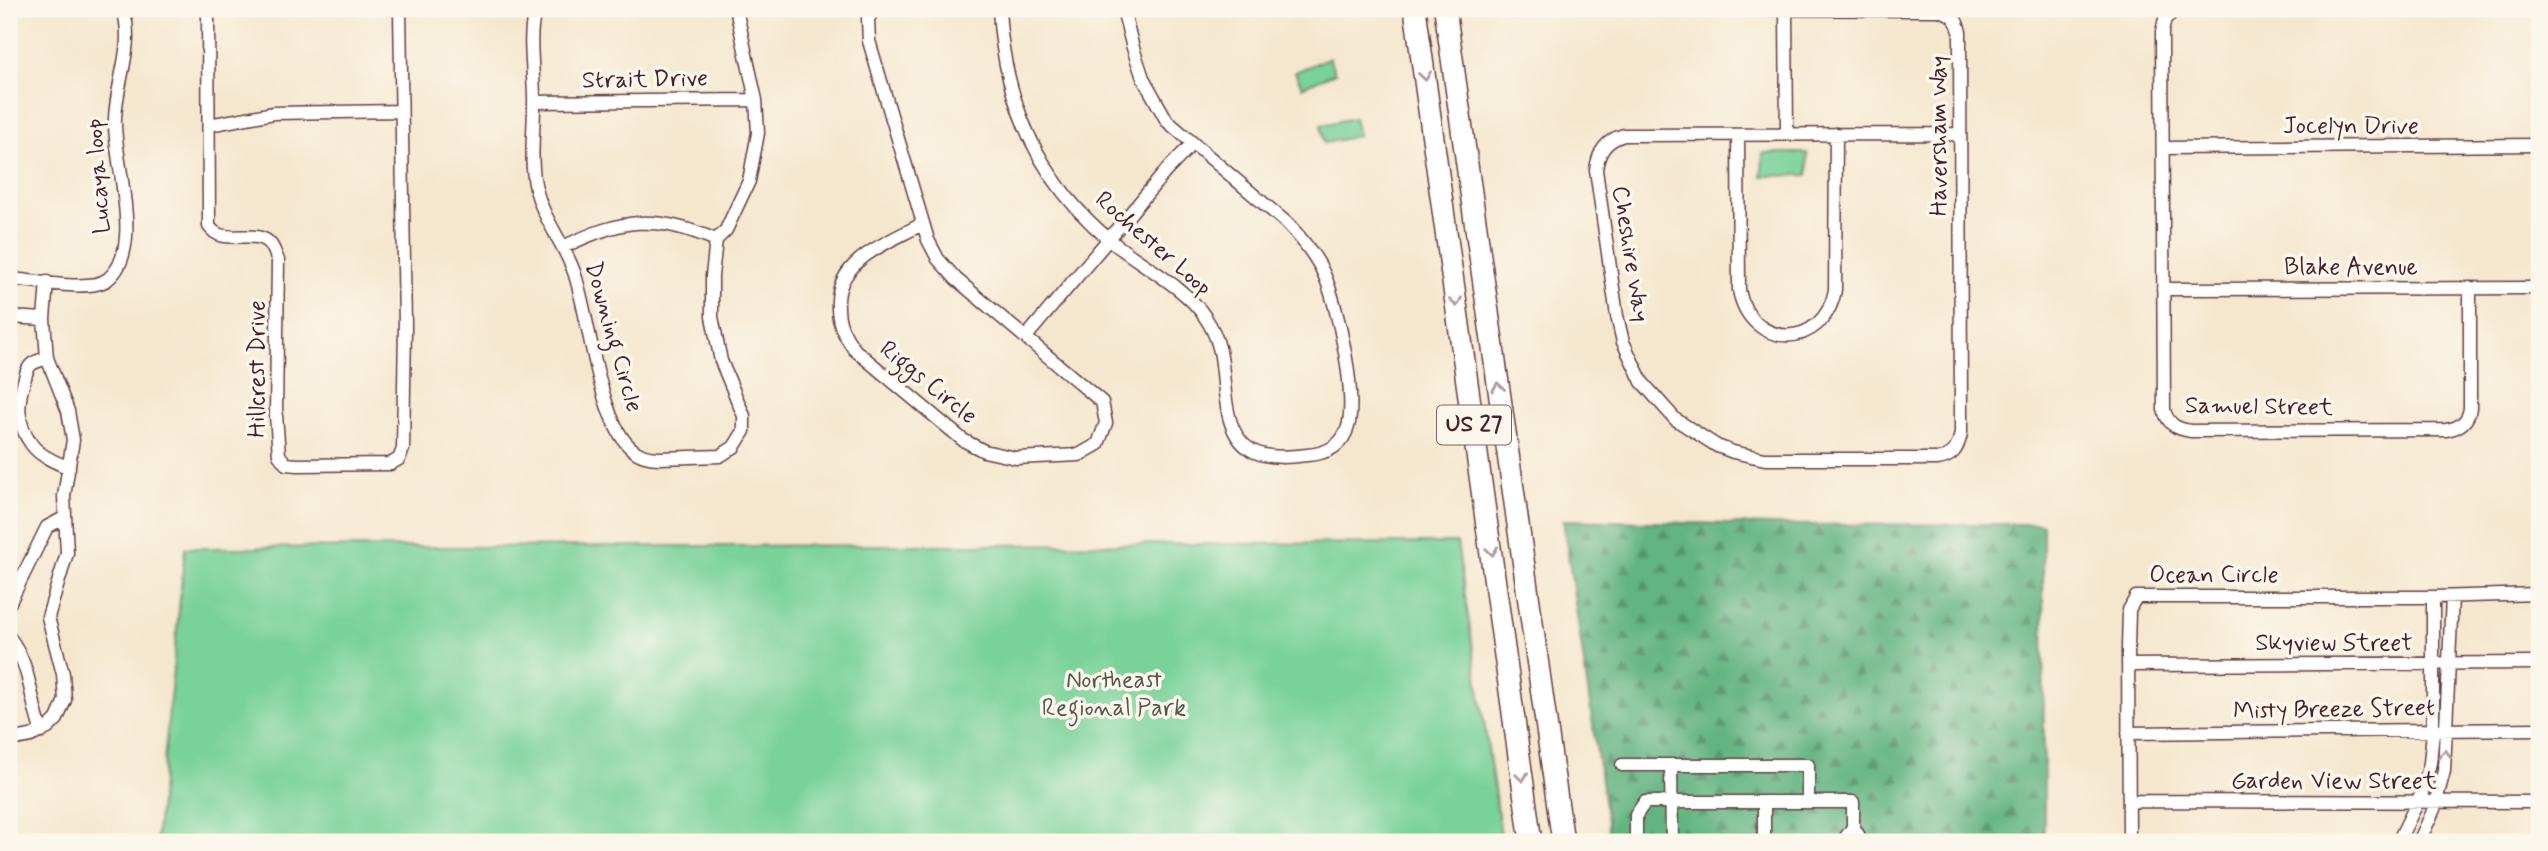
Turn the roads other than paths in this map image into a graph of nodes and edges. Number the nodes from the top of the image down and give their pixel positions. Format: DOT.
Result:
graph roads {
  1 [pos="122,9"];
  2 [pos="208,9"];
  3 [pos="400,9"];
  4 [pos="537,9"];
  5 [pos="736,9"];
  6 [pos="874,9"];
  7 [pos="999,9"];
  8 [pos="1123,9"];
  9 [pos="1415,9"];
  10 [pos="1445,9"];
  11 [pos="1716,9"];
  12 [pos="1786,9"];
  13 [pos="2176,9"];
  14 [pos="756,100"];
  15 [pos="534,102"];
  16 [pos="401,111"];
  17 [pos="209,125"];
  18 [pos="1787,134"];
  19 [pos="1959,134"];
  20 [pos="1738,135"];
  21 [pos="1836,135"];
  22 [pos="1192,144"];
  23 [pos="2539,145"];
  24 [pos="2163,148"];
  25 [pos="922,224"];
  26 [pos="716,240"];
  27 [pos="1109,240"];
  28 [pos="563,247"];
  29 [pos="9,279"];
  30 [pos="47,282"];
  31 [pos="2470,288"];
  32 [pos="2539,288"];
  33 [pos="2163,289"];
  34 [pos="9,317"];
  35 [pos="44,319"];
  36 [pos="1026,337"];
  37 [pos="47,358"];
  38 [pos="1955,452"];
  39 [pos="69,468"];
  40 [pos="1485,502"];
  41 [pos="64,518"];
  42 [pos="2539,594"];
  43 [pos="2433,597"];
  44 [pos="2452,597"];
  45 [pos="9,604"];
  46 [pos="9,638"];
  47 [pos="2539,663"];
  48 [pos="2433,664"];
  49 [pos="2449,664"];
  50 [pos="2128,665"];
  51 [pos="1542,700"];
  52 [pos="2539,729"];
  53 [pos="2446,730"];
  54 [pos="2433,731"];
  55 [pos="42,732"];
  56 [pos="2129,733"];
  57 [pos="9,740"];
  58 [pos="1622,765"];
  59 [pos="1671,765"];
  60 [pos="2129,801"];
  61 [pos="1672,802"];
  62 [pos="1764,802"];
  63 [pos="1808,802"];
  64 [pos="2539,802"];
  65 [pos="2416,803"];
  66 [pos="2435,803"];
  67 [pos="1853,827"];
  68 [pos="1531,842"];
  69 [pos="1563,842"];
  70 [pos="1636,842"];
  71 [pos="1672,842"];
  72 [pos="1764,842"];
  73 [pos="1846,842"];
  74 [pos="1859,842"];
  75 [pos="2129,842"];
  76 [pos="2398,842"];
  77 [pos="2419,842"];
  1 -- 30 [label="street, Lucaya loop"];
  2 -- 17 [label="street, Hillcrest Drive"];
  3 -- 16 [label="street, Hillcrest Drive"];
  4 -- 15 [label="street, Downing Circle"];
  5 -- 14 [label="street, Downing Circle"];
  6 -- 25 [label="street, Riggs Circle"];
  7 -- 27 [label="street, Rochester Loop"];
  8 -- 22 [label="street, Rochester Loop"];
  9 -- 40 [label="highway, US 27, one-way"];
  51 -- 10 [label="highway, US 27, one-way"];
  11 -- 12 [label="street, Haversham Way"];
  12 -- 18 [label="street"];
  12 -- 19 [label="street, Haversham Way"];
  13 -- 24 [label="street, Samuel Street"];
  14 -- 15 [label="street, Strait Drive"];
  14 -- 26 [label="street, Downing Circle"];
  15 -- 28 [label="street, Downing Circle"];
  16 -- 17 [label="street"];
  16 -- 17 [label="street, Hillcrest Drive"];
  18 -- 20 [label="street, Cheshire Way"];
  18 -- 21 [label="street, Cheshire Way"];
  19 -- 21 [label="street, Cheshire Way"];
  19 -- 38 [label="street, Haversham Way"];
  20 -- 21 [label="street"];
  20 -- 38 [label="street, Cheshire Way"];
  22 -- 27 [label="street"];
  22 -- 27 [label="street, Rochester Loop"];
  23 -- 24 [label="street, Jocelyn Drive"];
  24 -- 33 [label="street, Samuel Street"];
  25 -- 36 [label="street, Riggs Circle"];
  25 -- 36 [label="street, Riggs Circle"];
  26 -- 28 [label="street"];
  26 -- 28 [label="street, Downing Circle"];
  27 -- 36 [label="street"];
  29 -- 30 [label="street, Lucaya loop"];
  30 -- 35 [label="street"];
  31 -- 32 [label="street, Blake Avenue"];
  31 -- 33 [label="street, Blake Avenue"];
  31 -- 33 [label="street, Samuel Street"];
  34 -- 35 [label="street"];
  35 -- 37 [label="street"];
  37 -- 39 [label="street"];
  37 -- 39 [label="street"];
  39 -- 41 [label="street"];
  40 -- 51 [label="highway"];
  40 -- 68 [label="highway, US 27, one-way"];
  41 -- 45 [label="street"];
  41 -- 55 [label="street"];
  42 -- 44 [label="street, Ocean Circle"];
  43 -- 44 [label="street, Ocean Circle"];
  43 -- 48 [label="street"];
  43 -- 50 [label="street, Ocean Circle"];
  44 -- 49 [label="street"];
  46 -- 55 [label="street"];
  47 -- 49 [label="street, Skyview Street"];
  48 -- 49 [label="street, Skyview Street"];
  48 -- 50 [label="street, Skyview Street"];
  48 -- 54 [label="street"];
  49 -- 53 [label="street"];
  50 -- 56 [label="street, Ocean Circle"];
  51 -- 69 [label="highway, US 27"];
  52 -- 53 [label="street, Misty Breeze Street"];
  53 -- 54 [label="street, Misty Breeze Street"];
  66 -- 53 [label="street, one-way"];
  54 -- 56 [label="street, Misty Breeze Street"];
  54 -- 65 [label="street"];
  55 -- 57 [label="street"];
  56 -- 60 [label="street, Ocean Circle"];
  58 -- 59 [label="street"];
  59 -- 61 [label="street"];
  59 -- 63 [label="street"];
  60 -- 65 [label="street, Garden View Street"];
  60 -- 75 [label="street, Ocean Circle"];
  61 -- 62 [label="street"];
  61 -- 70 [label="street"];
  61 -- 71 [label="street"];
  62 -- 63 [label="street"];
  62 -- 72 [label="street"];
  63 -- 67 [label="street"];
  64 -- 66 [label="street, Garden View Street"];
  65 -- 66 [label="street, Garden View Street"];
  65 -- 76 [label="street"];
  66 -- 77 [label="street"];
  67 -- 73 [label="street"];
  67 -- 74 [label="street"];
}
